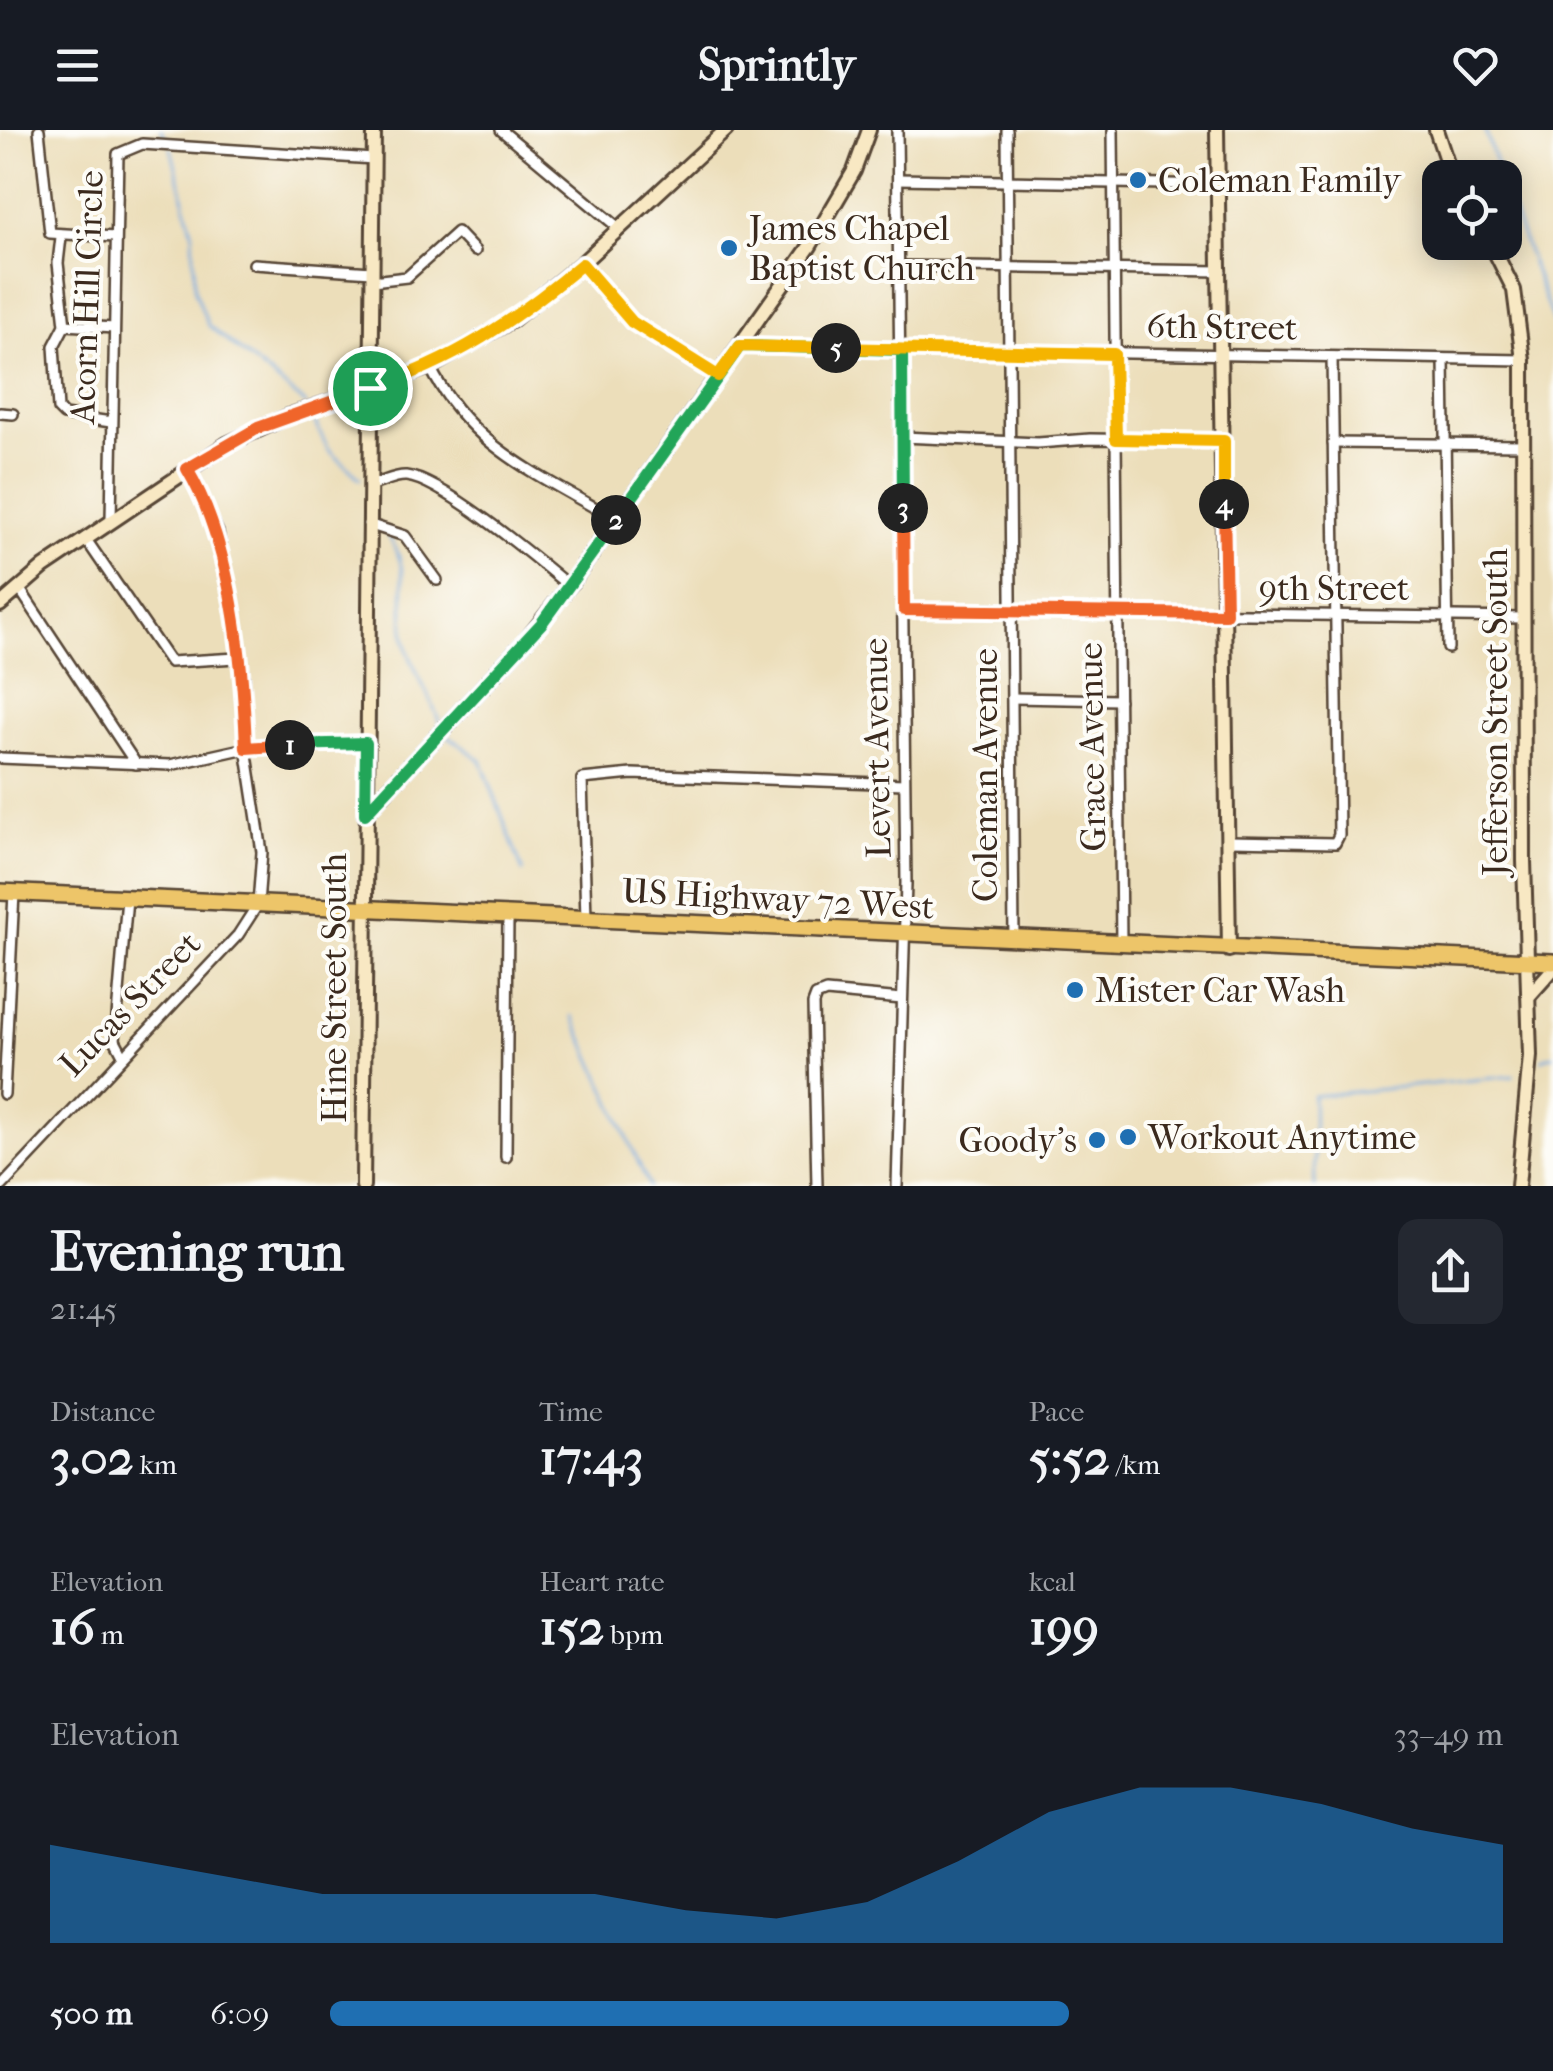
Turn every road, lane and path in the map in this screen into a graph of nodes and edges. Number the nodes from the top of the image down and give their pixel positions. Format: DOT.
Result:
graph roads {
  1 [pos="39,130"];
  2 [pos="374,130"];
  3 [pos="501,130"];
  4 [pos="726,130"];
  5 [pos="869,130"];
  6 [pos="898,130"];
  7 [pos="1007,130"];
  8 [pos="1113,130"];
  9 [pos="1217,130"];
  10 [pos="1436,130"];
  11 [pos="374,159"];
  12 [pos="1446,160"];
  13 [pos="898,179"];
  14 [pos="1007,180"];
  15 [pos="1114,184"];
  16 [pos="1218,185"];
  17 [pos="620,230"];
  18 [pos="62,236"];
  19 [pos="115,236"];
  20 [pos="474,252"];
  21 [pos="1499,260"];
  22 [pos="254,264"];
  23 [pos="582,264"];
  24 [pos="900,266"];
  25 [pos="1008,266"];
  26 [pos="1112,267"];
  27 [pos="1221,271"];
  28 [pos="372,277"];
  29 [pos="65,324"];
  30 [pos="114,328"];
  31 [pos="740,346"];
  32 [pos="902,350"];
  33 [pos="1008,352"];
  34 [pos="1222,353"];
  35 [pos="1114,354"];
  36 [pos="1332,357"];
  37 [pos="1444,359"];
  38 [pos="1523,360"];
  39 [pos="430,368"];
  40 [pos="718,376"];
  41 [pos="370,388"];
  42 [pos="0,413"];
  43 [pos="14,414"];
  44 [pos="111,422"];
  45 [pos="902,436"];
  46 [pos="1116,439"];
  47 [pos="1010,440"];
  48 [pos="1224,441"];
  49 [pos="1333,443"];
  50 [pos="1523,444"];
  51 [pos="1445,445"];
  52 [pos="187,469"];
  53 [pos="368,485"];
  54 [pos="112,520"];
  55 [pos="616,520"];
  56 [pos="368,524"];
  57 [pos="85,538"];
  58 [pos="437,580"];
  59 [pos="569,586"];
  60 [pos="19,588"];
  61 [pos="0,605"];
  62 [pos="904,610"];
  63 [pos="1011,611"];
  64 [pos="1118,614"];
  65 [pos="1226,614"];
  66 [pos="1336,616"];
  67 [pos="1446,616"];
  68 [pos="1524,618"];
  69 [pos="1448,648"];
  70 [pos="237,658"];
  71 [pos="1012,698"];
  72 [pos="1119,700"];
  73 [pos="366,743"];
  74 [pos="246,748"];
  75 [pos="0,758"];
  76 [pos="136,764"];
  77 [pos="904,784"];
  78 [pos="365,814"];
  79 [pos="1229,841"];
  80 [pos="7,893"];
  81 [pos="127,898"];
  82 [pos="258,904"];
  83 [pos="364,909"];
  84 [pos="508,917"];
  85 [pos="586,920"];
  86 [pos="904,935"];
  87 [pos="1014,940"];
  88 [pos="1121,944"];
  89 [pos="1229,950"];
  90 [pos="1528,961"];
  91 [pos="1553,966"];
  92 [pos="5,978"];
  93 [pos="1529,996"];
  94 [pos="902,999"];
  95 [pos="123,1054"];
  96 [pos="4,1094"];
  97 [pos="506,1157"];
  98 [pos="2,1186"];
  99 [pos="363,1186"];
  100 [pos="816,1186"];
  101 [pos="898,1186"];
  102 [pos="1518,1186"];
  1 -- 18 [label="street"];
  2 -- 11 [label="street, Hine Street South"];
  3 -- 17 [label="street"];
  4 -- 17 [label="street"];
  5 -- 31 [label="street"];
  6 -- 13 [label="street, Levert Avenue"];
  7 -- 14 [label="street, Coleman Avenue"];
  8 -- 15 [label="street, Grace Avenue"];
  9 -- 16 [label="street"];
  10 -- 12 [label="street"];
  11 -- 19 [label="street, Acorn Hill Circle"];
  11 -- 28 [label="street, Hine Street South"];
  13 -- 14 [label="street"];
  13 -- 24 [label="street, Levert Avenue"];
  14 -- 15 [label="street"];
  14 -- 25 [label="street, Coleman Avenue"];
  15 -- 16 [label="street"];
  15 -- 26 [label="street, Grace Avenue"];
  16 -- 27 [label="street"];
  17 -- 23 [label="street"];
  18 -- 19 [label="street"];
  18 -- 29 [label="street"];
  19 -- 30 [label="street, Acorn Hill Circle"];
  20 -- 28 [label="street"];
  21 -- 38 [label="street, Jefferson Street South"];
  22 -- 28 [label="street"];
  23 -- 39 [label="street"];
  23 -- 40 [label="street"];
  24 -- 25 [label="street"];
  24 -- 32 [label="street, Levert Avenue"];
  25 -- 26 [label="street"];
  25 -- 33 [label="street, Coleman Avenue"];
  26 -- 27 [label="street"];
  26 -- 35 [label="street, Grace Avenue"];
  27 -- 34 [label="street"];
  28 -- 41 [label="street, Hine Street South"];
  29 -- 30 [label="street"];
  29 -- 44 [label="street"];
  30 -- 44 [label="street, Acorn Hill Circle"];
  31 -- 32 [label="street, 6th Street"];
  31 -- 40 [label="street"];
  32 -- 33 [label="street, 6th Street"];
  32 -- 45 [label="street, Levert Avenue"];
  33 -- 35 [label="street, 6th Street"];
  33 -- 47 [label="street, Coleman Avenue"];
  34 -- 35 [label="street, 6th Street"];
  34 -- 36 [label="street, 6th Street"];
  34 -- 48 [label="street"];
  35 -- 46 [label="street, Grace Avenue"];
  36 -- 37 [label="street, 6th Street"];
  36 -- 49 [label="street"];
  37 -- 38 [label="street, 6th Street"];
  37 -- 51 [label="street"];
  38 -- 50 [label="street, Jefferson Street South"];
  39 -- 41 [label="street"];
  39 -- 55 [label="street"];
  40 -- 55 [label="street"];
  41 -- 52 [label="street"];
  41 -- 53 [label="street, Hine Street South"];
  42 -- 43 [label="street"];
  44 -- 54 [label="street, Acorn Hill Circle"];
  45 -- 47 [label="street"];
  45 -- 62 [label="street, Levert Avenue"];
  46 -- 47 [label="street"];
  46 -- 48 [label="street"];
  46 -- 64 [label="street, Grace Avenue"];
  47 -- 63 [label="street, Coleman Avenue"];
  48 -- 65 [label="street"];
  49 -- 51 [label="street"];
  49 -- 66 [label="street"];
  50 -- 51 [label="street"];
  50 -- 68 [label="street, Jefferson Street South"];
  51 -- 67 [label="street"];
  52 -- 54 [label="street"];
  52 -- 70 [label="street"];
  53 -- 56 [label="street, Hine Street South"];
  53 -- 59 [label="street"];
  54 -- 57 [label="street"];
  55 -- 59 [label="street"];
  56 -- 58 [label="street"];
  56 -- 73 [label="street, Hine Street South"];
  57 -- 60 [label="street"];
  57 -- 70 [label="street"];
  59 -- 78 [label="street"];
  60 -- 61 [label="street"];
  60 -- 76 [label="street"];
  62 -- 63 [label="street, 9th Street"];
  62 -- 77 [label="street, Levert Avenue"];
  63 -- 64 [label="street, 9th Street"];
  63 -- 71 [label="street, Coleman Avenue"];
  64 -- 65 [label="street, 9th Street"];
  64 -- 72 [label="street, Grace Avenue"];
  65 -- 66 [label="street, 9th Street"];
  65 -- 79 [label="street"];
  66 -- 67 [label="street, 9th Street"];
  66 -- 79 [label="street"];
  67 -- 68 [label="street, 9th Street"];
  67 -- 69 [label="street"];
  68 -- 90 [label="street, Jefferson Street South"];
  70 -- 74 [label="street"];
  71 -- 72 [label="street"];
  71 -- 87 [label="street, Coleman Avenue"];
  72 -- 88 [label="street, Grace Avenue"];
  73 -- 74 [label="street"];
  73 -- 78 [label="street, Hine Street South"];
  74 -- 76 [label="street"];
  74 -- 82 [label="street"];
  75 -- 76 [label="street"];
  77 -- 85 [label="street"];
  77 -- 86 [label="street, Levert Avenue"];
  78 -- 83 [label="street, Hine Street South"];
  79 -- 89 [label="street"];
  80 -- 81 [label="highway, US Highway 72 West"];
  80 -- 92 [label="street"];
  81 -- 82 [label="highway, US Highway 72 West"];
  81 -- 95 [label="street"];
  82 -- 83 [label="highway, US Highway 72 West"];
  82 -- 95 [label="street, Lucas Street"];
  83 -- 84 [label="highway, US Highway 72 West"];
  83 -- 99 [label="street, Hine Street South"];
  84 -- 85 [label="highway, US Highway 72 West"];
  84 -- 97 [label="street"];
  85 -- 86 [label="highway, US Highway 72 West"];
  86 -- 87 [label="highway, US Highway 72 West"];
  86 -- 94 [label="street, Levert Avenue"];
  87 -- 88 [label="highway, US Highway 72 West"];
  88 -- 89 [label="highway, US Highway 72 West"];
  89 -- 90 [label="highway, US Highway 72 West"];
  90 -- 91 [label="highway, US Highway 72 West"];
  90 -- 93 [label="street, Jefferson Street South"];
  91 -- 93 [label="street"];
  92 -- 96 [label="street"];
  93 -- 102 [label="street, Jefferson Street South"];
  94 -- 100 [label="street"];
  94 -- 101 [label="street, Levert Avenue"];
  95 -- 98 [label="street, Lucas Street"];
}
